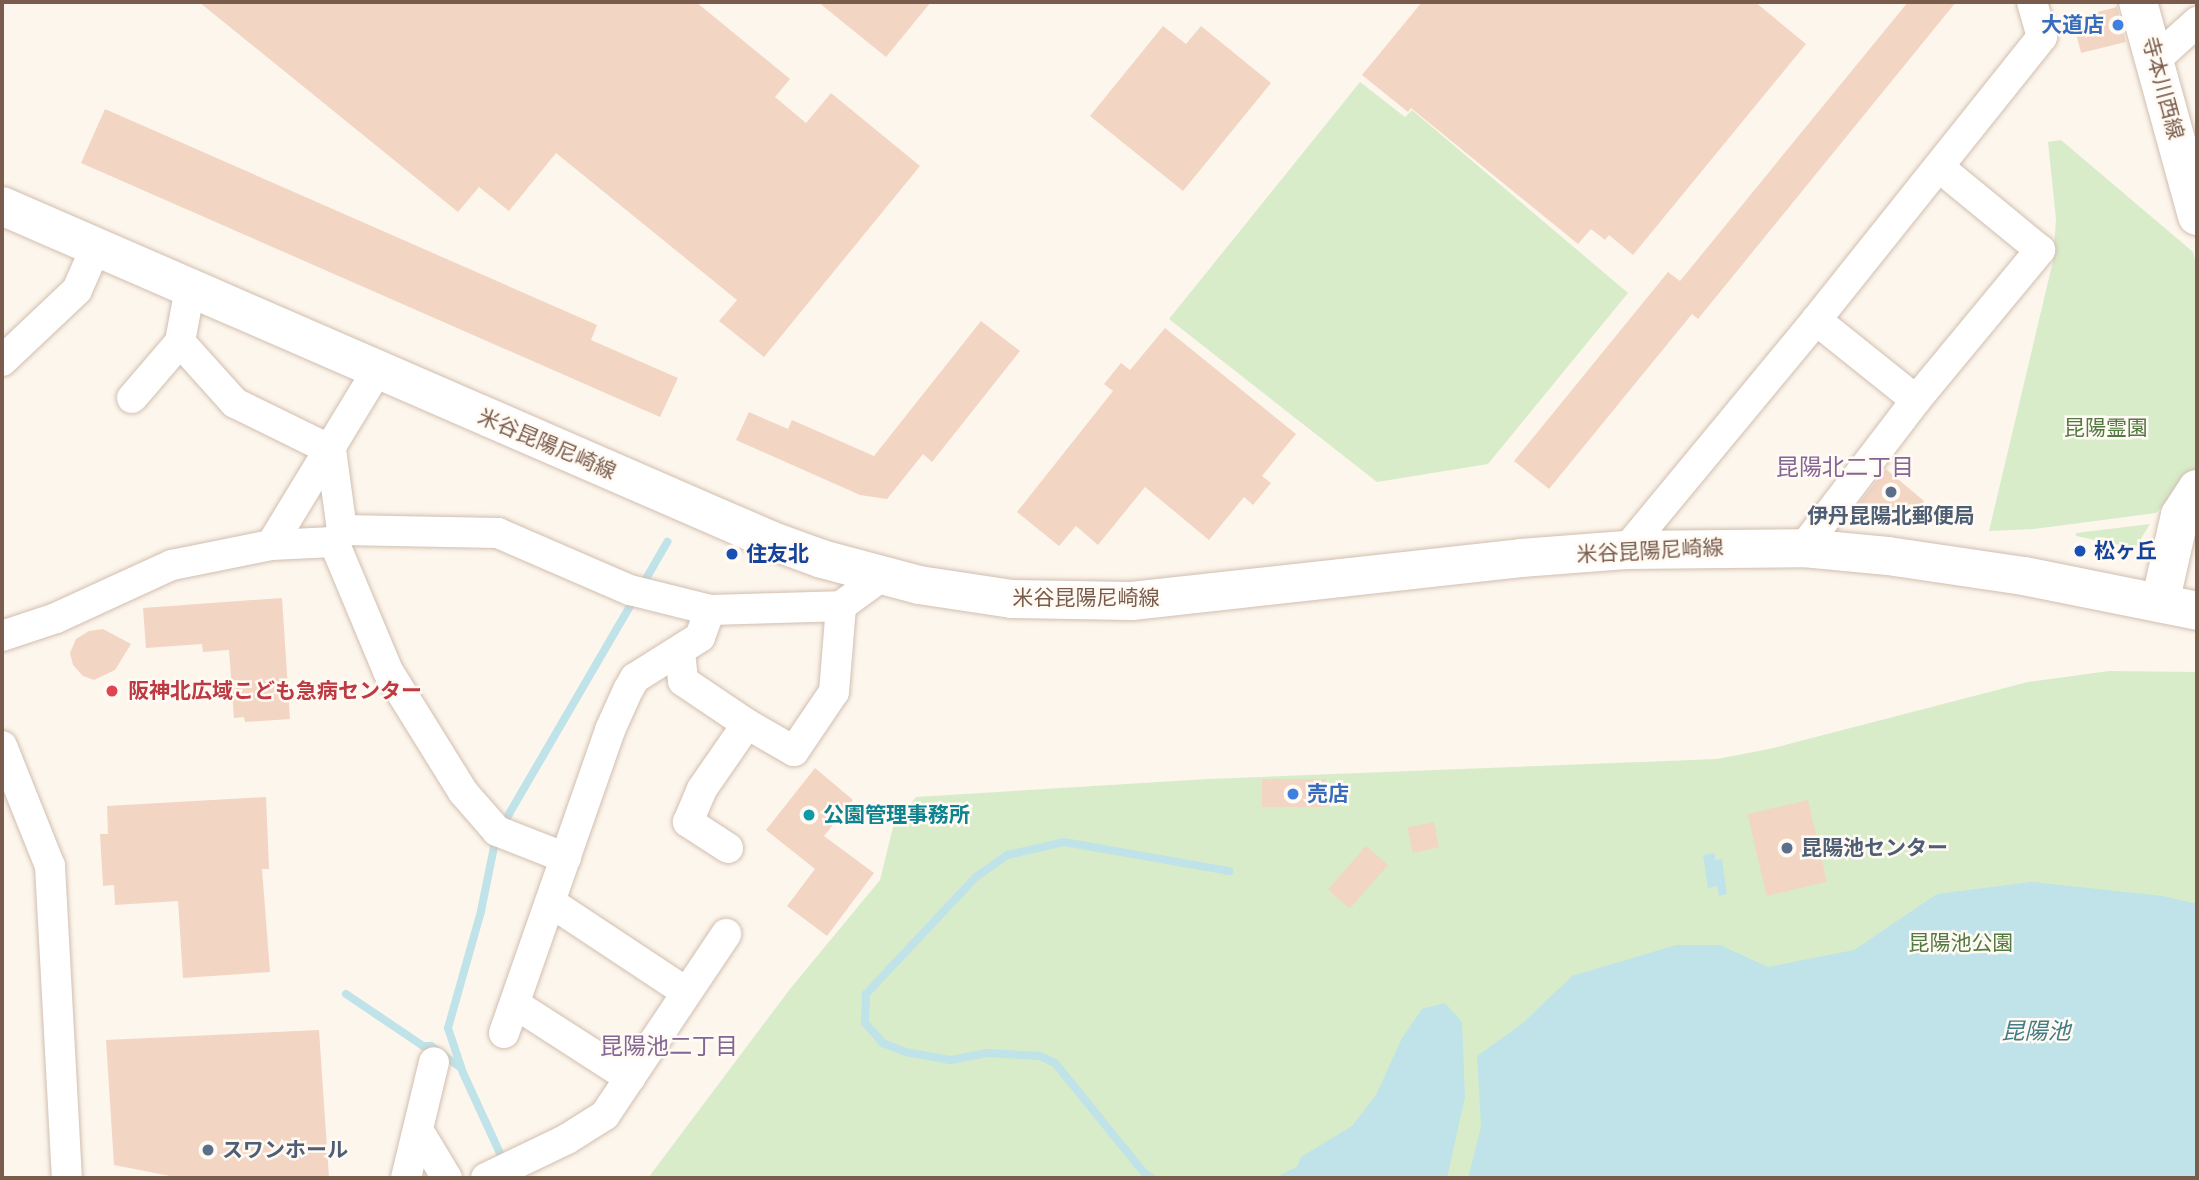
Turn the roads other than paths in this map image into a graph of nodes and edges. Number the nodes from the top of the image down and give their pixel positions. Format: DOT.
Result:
graph roads {
  1 [pos="2032,2"];
  2 [pos="2138,2"];
  3 [pos="2197,22"];
  4 [pos="2155,60"];
  5 [pos="1939,167"];
  6 [pos="2,206"];
  7 [pos="2197,216"];
  8 [pos="96,247"];
  9 [pos="190,288"];
  10 [pos="1816,320"];
  11 [pos="180,342"];
  12 [pos="2,361"];
  13 [pos="377,371"];
  14 [pos="132,398"];
  15 [pos="1916,400"];
  16 [pos="331,450"];
  17 [pos="2197,489"];
  18 [pos="338,536"];
  19 [pos="271,545"];
  20 [pos="1803,548"];
  21 [pos="1626,550"];
  22 [pos="882,576"];
  23 [pos="2160,603"];
  24 [pos="841,606"];
  25 [pos="710,610"];
  26 [pos="2197,611"];
  27 [pos="2,636"];
  28 [pos="680,652"];
  29 [pos="747,724"];
  30 [pos="2,746"];
  31 [pos="728,848"];
  32 [pos="566,858"];
  33 [pos="550,902"];
  34 [pos="726,934"];
  35 [pos="686,992"];
  36 [pos="515,1004"];
  37 [pos="504,1033"];
  38 [pos="434,1062"];
  39 [pos="630,1078"];
  40 [pos="418,1130"];
  41 [pos="67,1178"];
  42 [pos="406,1178"];
  43 [pos="447,1178"];
  44 [pos="486,1178"];
  1 -- 5 [label="street"];
  2 -- 4 [label="main road, 寺本川西線"];
  3 -- 4 [label="street"];
  4 -- 7 [label="main road, 寺本川西線"];
  5 -- 10 [label="street"];
  5 -- 15 [label="street"];
  6 -- 8 [label="main road, 米谷昆陽尼崎線"];
  8 -- 9 [label="main road, 米谷昆陽尼崎線"];
  8 -- 12 [label="street"];
  9 -- 11 [label="street"];
  9 -- 13 [label="main road, 米谷昆陽尼崎線"];
  10 -- 15 [label="street"];
  10 -- 21 [label="street"];
  11 -- 14 [label="street"];
  11 -- 16 [label="street"];
  13 -- 16 [label="street"];
  13 -- 22 [label="main road, 米谷昆陽尼崎線"];
  15 -- 20 [label="street"];
  16 -- 18 [label="street"];
  16 -- 19 [label="street"];
  17 -- 23 [label="main road"];
  18 -- 19 [label="street"];
  18 -- 25 [label="street"];
  18 -- 32 [label="street"];
  19 -- 27 [label="street"];
  20 -- 21 [label="main road, 米谷昆陽尼崎線"];
  20 -- 23 [label="main road, 米谷昆陽尼崎線"];
  21 -- 22 [label="main road, 米谷昆陽尼崎線"];
  22 -- 24 [label="street"];
  23 -- 26 [label="main road, 米谷昆陽尼崎線"];
  24 -- 25 [label="street"];
  24 -- 29 [label="street"];
  25 -- 28 [label="street"];
  28 -- 29 [label="street"];
  28 -- 32 [label="street"];
  29 -- 31 [label="street"];
  30 -- 41 [label="street"];
  32 -- 33 [label="street"];
  33 -- 35 [label="street"];
  33 -- 36 [label="street"];
  34 -- 35 [label="street"];
  35 -- 39 [label="street"];
  36 -- 37 [label="street"];
  36 -- 39 [label="street"];
  38 -- 40 [label="street"];
  39 -- 44 [label="street"];
  40 -- 42 [label="street"];
  40 -- 43 [label="street"];
}
